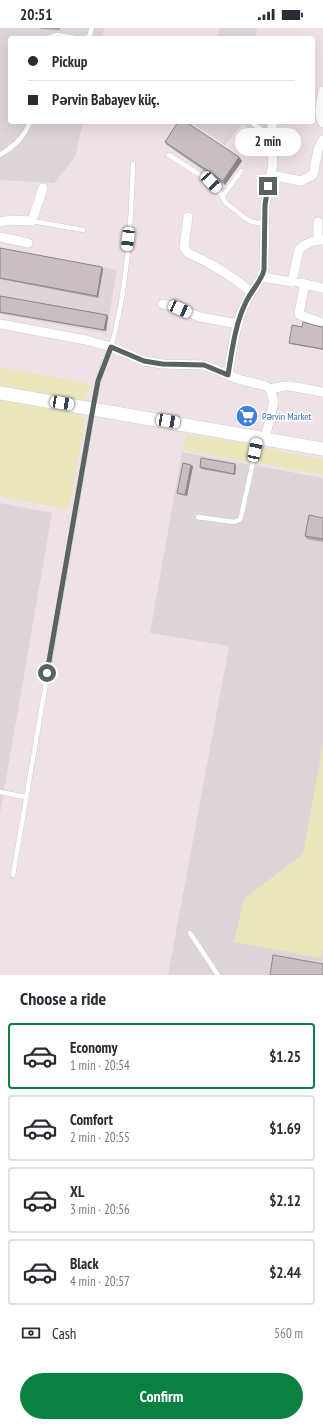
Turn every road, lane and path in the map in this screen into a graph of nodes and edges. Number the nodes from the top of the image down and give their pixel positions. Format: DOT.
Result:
graph roads {
  1 [pos="323,91"];
  2 [pos="323,123"];
  3 [pos="29,124"];
  4 [pos="253,124"];
  5 [pos="273,124"];
  6 [pos="255,136"];
  7 [pos="271,140"];
  8 [pos="323,140"];
  9 [pos="0,155"];
  10 [pos="169,155"];
  11 [pos="133,164"];
  12 [pos="241,171"];
  13 [pos="271,175"];
  14 [pos="43,188"];
  15 [pos="222,197"];
  16 [pos="188,216"];
  17 [pos="32,221"];
  18 [pos="0,222"];
  19 [pos="318,222"];
  20 [pos="265,224"];
  21 [pos="83,230"];
  22 [pos="0,237"];
  23 [pos="320,240"];
  24 [pos="28,243"];
  25 [pos="262,277"];
  26 [pos="292,282"];
  27 [pos="305,284"];
  28 [pos="323,288"];
  29 [pos="251,292"];
  30 [pos="163,304"];
  31 [pos="320,322"];
  32 [pos="0,324"];
  33 [pos="238,324"];
  34 [pos="111,347"];
  35 [pos="228,375"];
  36 [pos="270,389"];
  37 [pos="322,392"];
  38 [pos="0,393"];
  39 [pos="93,408"];
  40 [pos="262,438"];
  41 [pos="323,449"];
  42 [pos="198,517"];
  43 [pos="0,792"];
  44 [pos="26,797"];
  45 [pos="13,875"];
  46 [pos="190,933"];
  47 [pos="218,975"];
  1 -- 2 [label="street"];
  3 -- 9 [label="lane"];
  4 -- 7 [label="lane"];
  5 -- 7 [label="street"];
  6 -- 7 [label="street"];
  7 -- 13 [label="street"];
  8 -- 13 [label="street"];
  10 -- 15 [label="lane"];
  11 -- 34 [label="lane"];
  12 -- 15 [label="lane"];
  13 -- 20 [label="street"];
  14 -- 17 [label="street"];
  15 -- 20 [label="lane"];
  16 -- 29 [label="street"];
  17 -- 18 [label="street"];
  17 -- 21 [label="lane"];
  19 -- 23 [label="street"];
  20 -- 25 [label="street"];
  22 -- 24 [label="street"];
  23 -- 26 [label="street"];
  25 -- 26 [label="street"];
  25 -- 29 [label="street"];
  26 -- 27 [label="street"];
  27 -- 28 [label="street"];
  27 -- 31 [label="street"];
  29 -- 33 [label="street"];
  30 -- 33 [label="street"];
  32 -- 34 [label="street"];
  33 -- 35 [label="street"];
  34 -- 35 [label="street"];
  34 -- 39 [label="lane"];
  35 -- 36 [label="street"];
  36 -- 37 [label="street"];
  36 -- 40 [label="street"];
  38 -- 39 [label="main road"];
  39 -- 40 [label="main road"];
  39 -- 44 [label="lane"];
  40 -- 41 [label="main road"];
  40 -- 42 [label="lane"];
  43 -- 44 [label="lane"];
  44 -- 45 [label="lane"];
  46 -- 47 [label="lane"];
}
